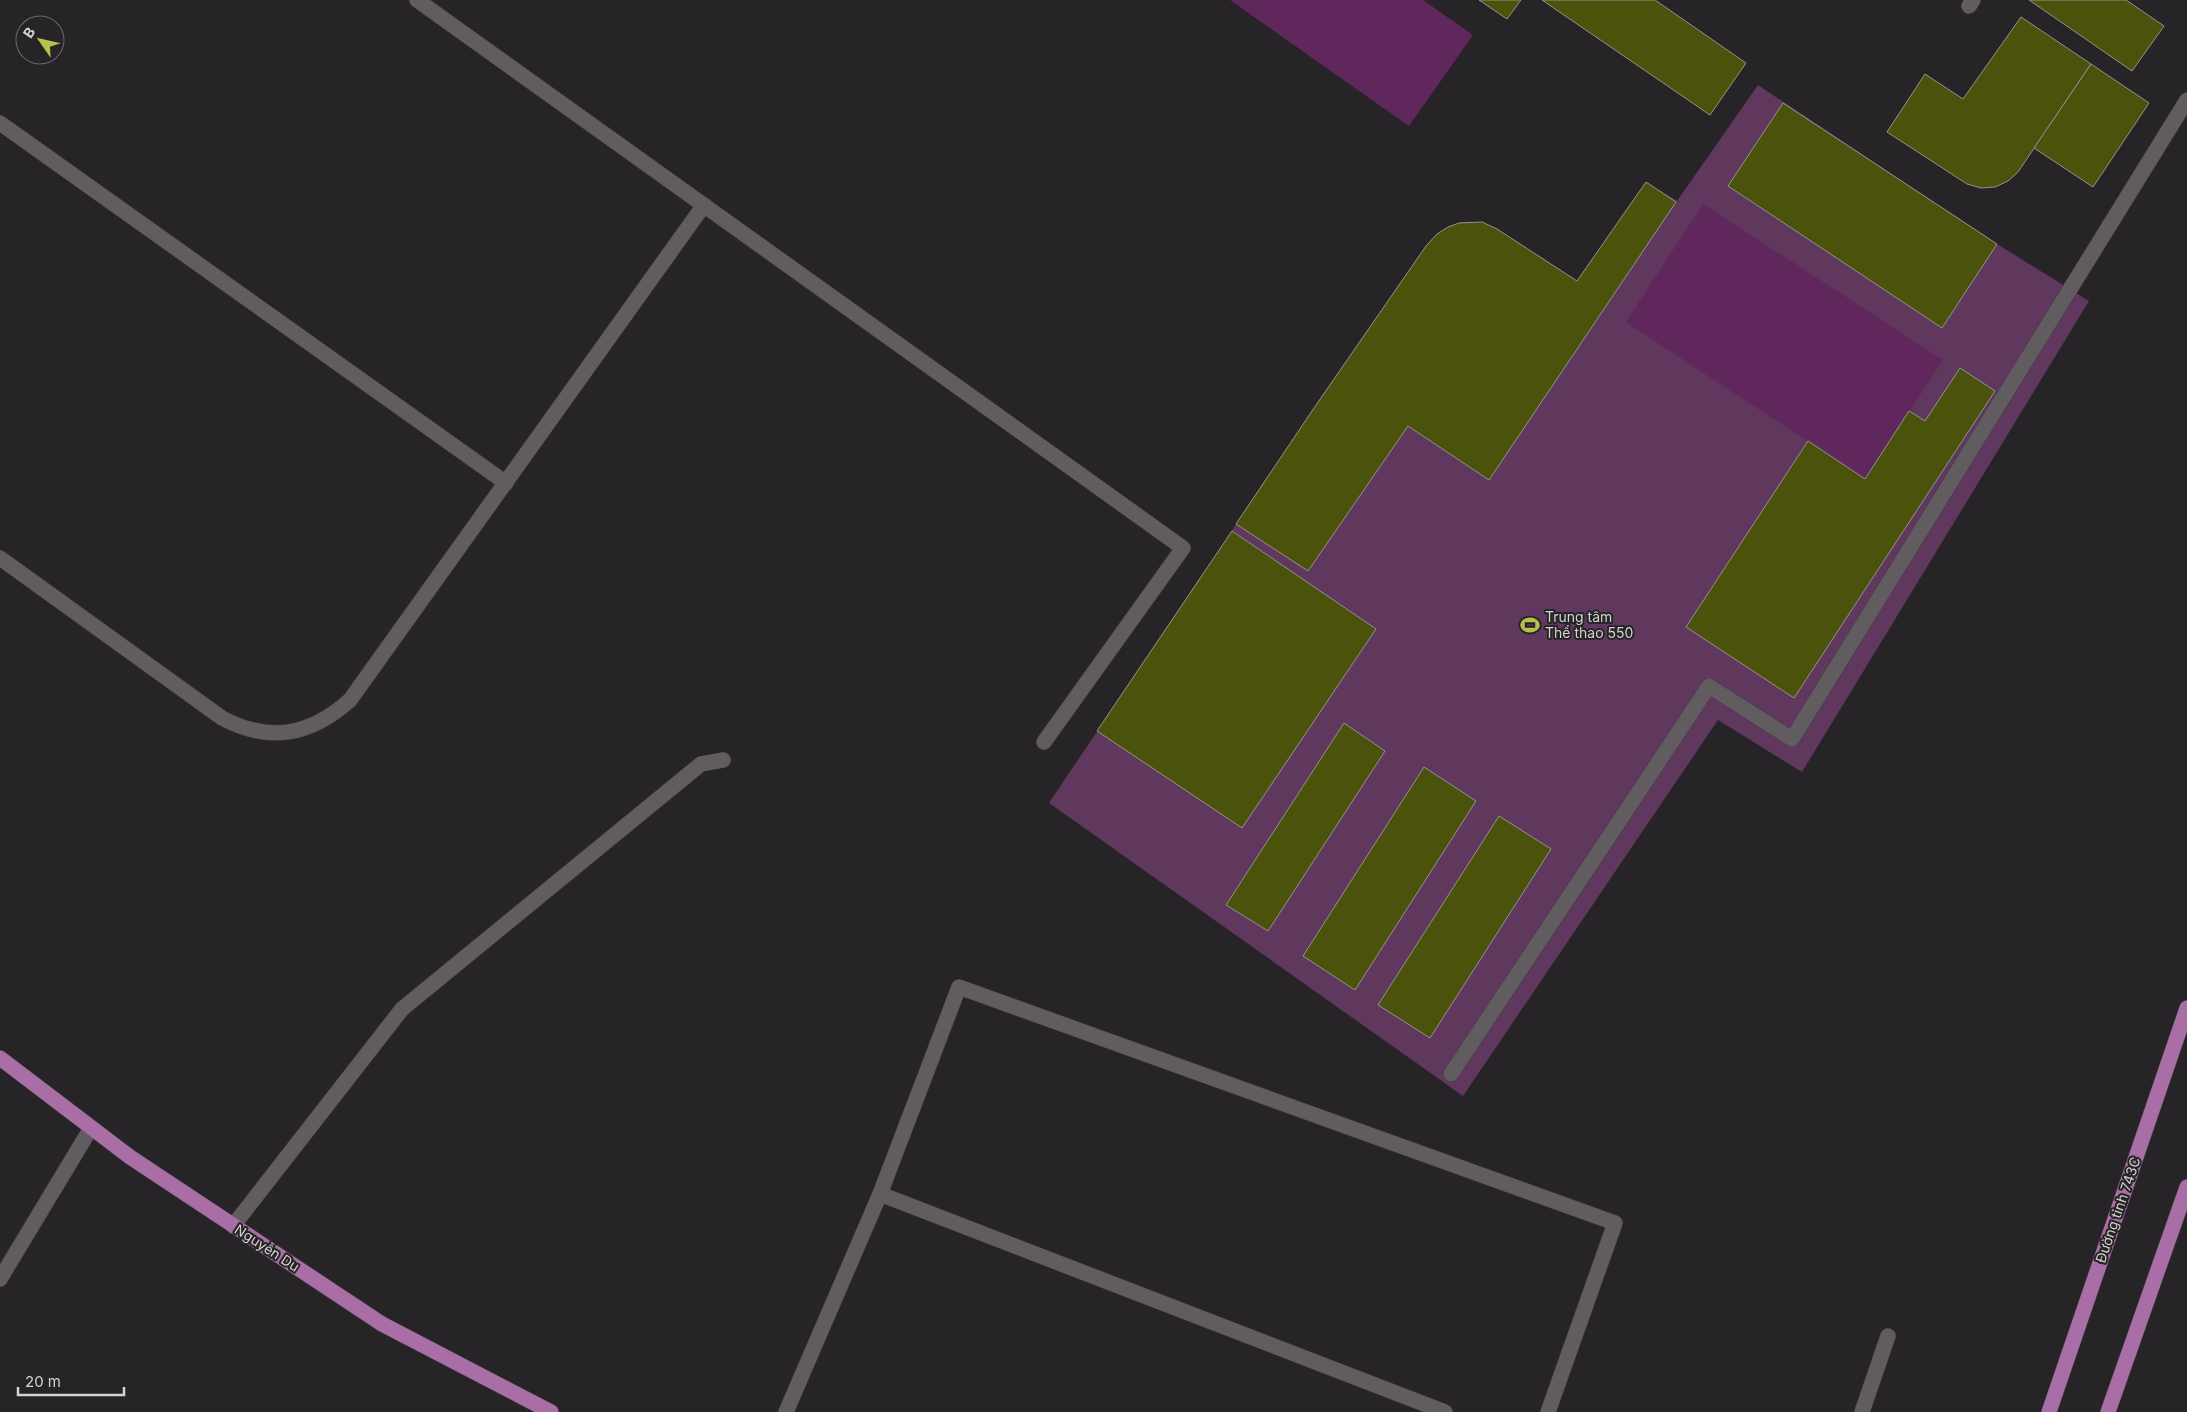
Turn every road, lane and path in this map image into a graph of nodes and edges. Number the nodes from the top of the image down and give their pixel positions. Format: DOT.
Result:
graph roads {
  1 [pos="418,0"];
  2 [pos="2187,100"];
  3 [pos="0,123"];
  4 [pos="704,205"];
  5 [pos="506,483"];
  6 [pos="0,558"];
  7 [pos="1044,742"];
  8 [pos="723,760"];
  9 [pos="2187,1008"];
  10 [pos="0,1058"];
  11 [pos="1452,1074"];
  12 [pos="91,1128"];
  13 [pos="2187,1187"];
  14 [pos="880,1194"];
  15 [pos="233,1226"];
  16 [pos="0,1279"];
  17 [pos="1888,1336"];
  18 [pos="551,1412"];
  19 [pos="786,1412"];
  20 [pos="1445,1412"];
  21 [pos="1548,1412"];
  22 [pos="1862,1412"];
  23 [pos="2049,1412"];
  24 [pos="2108,1412"];
  1 -- 4 [label="street"];
  2 -- 11 [label="street"];
  3 -- 5 [label="street"];
  4 -- 5 [label="street"];
  4 -- 7 [label="street"];
  5 -- 6 [label="street"];
  8 -- 15 [label="street"];
  9 -- 23 [label="main road, Đường tỉnh 743C"];
  10 -- 12 [label="main road, Nguyễn Du"];
  12 -- 15 [label="main road, Nguyễn Du"];
  12 -- 16 [label="street"];
  13 -- 24 [label="main road"];
  14 -- 19 [label="street"];
  14 -- 20 [label="street"];
  14 -- 21 [label="street"];
  15 -- 18 [label="main road, Nguyễn Du"];
  17 -- 22 [label="street"];
}
